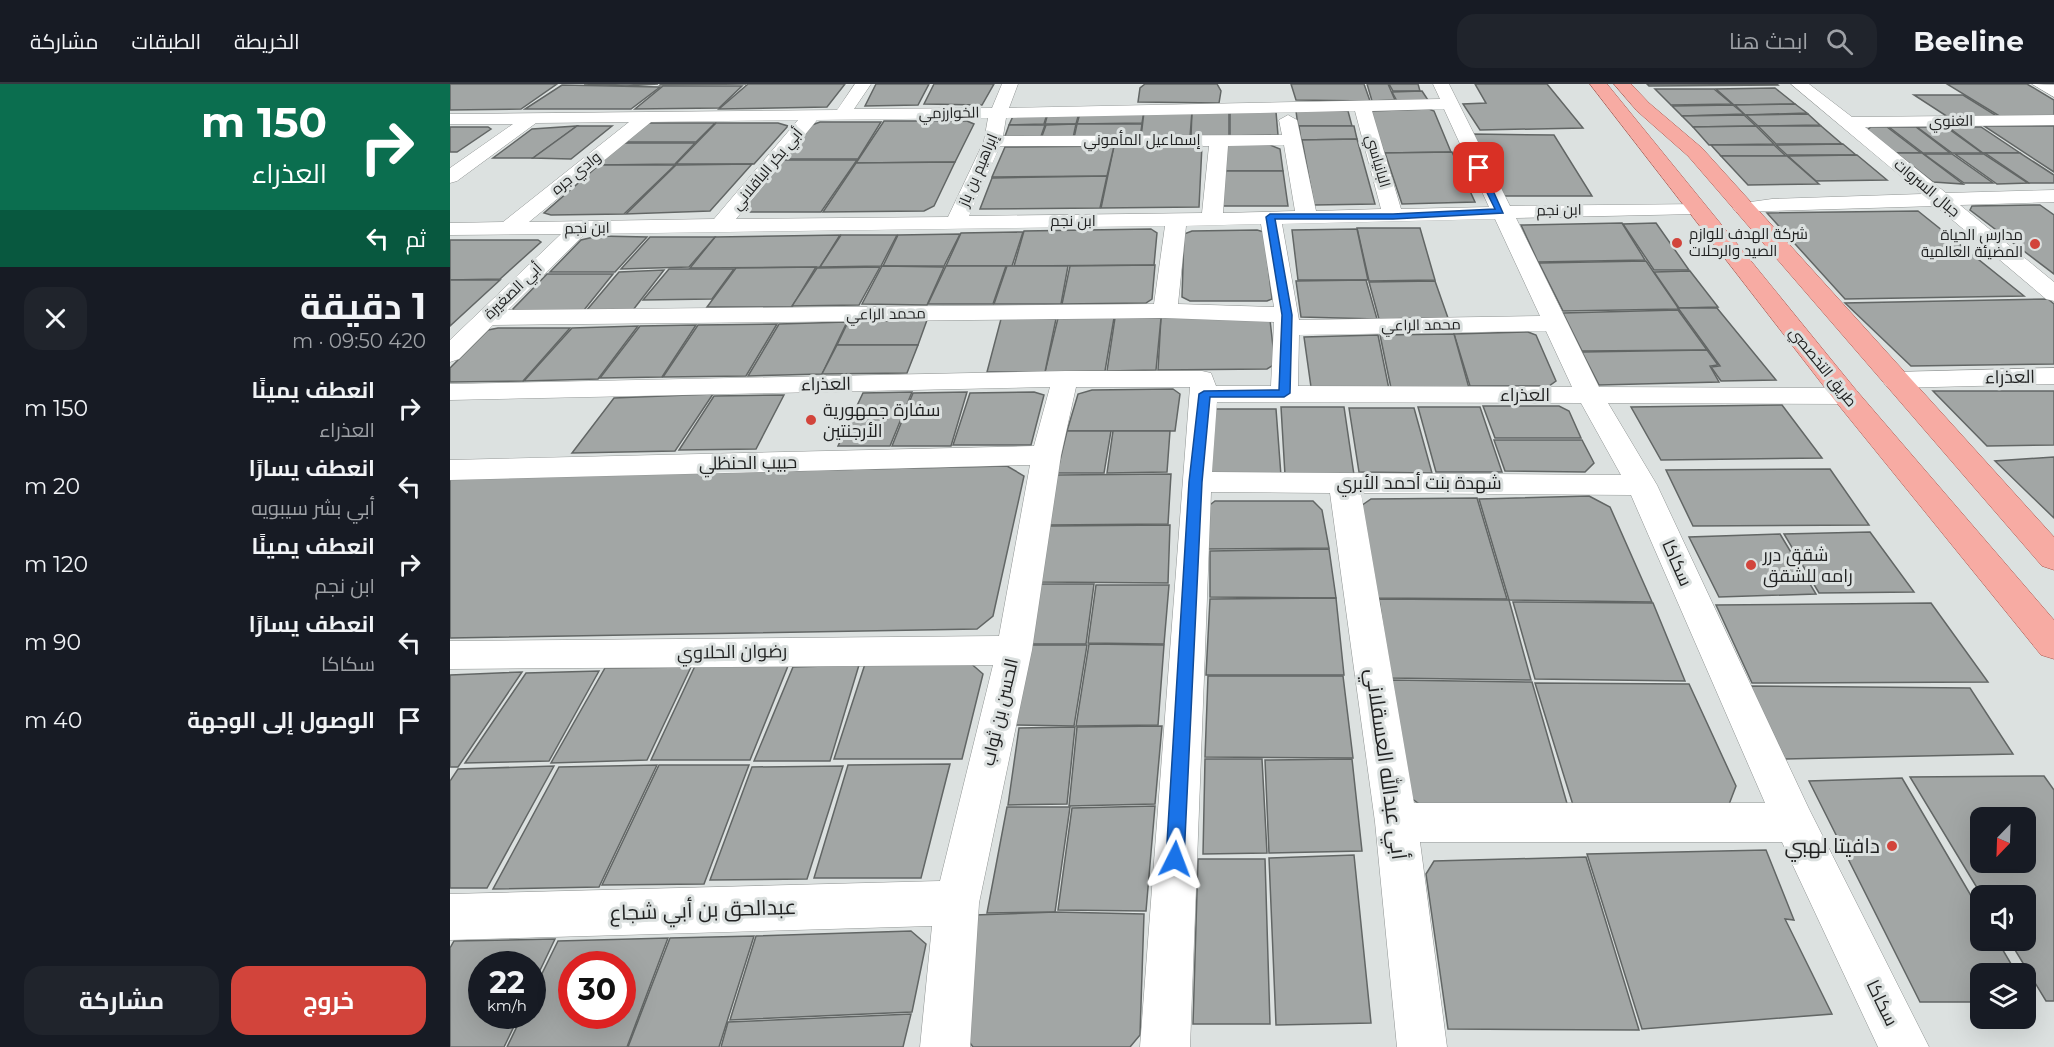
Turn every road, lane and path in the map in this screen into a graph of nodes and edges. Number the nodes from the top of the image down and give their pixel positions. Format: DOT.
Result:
graph roads {
  1 [pos="863,84"];
  2 [pos="1010,84"];
  3 [pos="1580,84"];
  4 [pos="1598,84"];
  5 [pos="1623,84"];
  6 [pos="1640,84"];
  7 [pos="1799,84"];
  8 [pos="2040,84"];
  9 [pos="2054,92"];
  10 [pos="1445,94"];
  11 [pos="1362,105"];
  12 [pos="1285,106"];
  13 [pos="998,113"];
  14 [pos="812,115"];
  15 [pos="842,115"];
  16 [pos="646,117"];
  17 [pos="532,118"];
  18 [pos="450,119"];
  19 [pos="2054,120"];
  20 [pos="1848,122"];
  21 [pos="1219,140"];
  22 [pos="1292,140"];
  23 [pos="993,141"];
  24 [pos="1695,152"];
  25 [pos="474,158"];
  26 [pos="450,159"];
  27 [pos="450,177"];
  28 [pos="2054,196"];
  29 [pos="1942,200"];
  30 [pos="1696,208"];
  31 [pos="1743,208"];
  32 [pos="1500,211"];
  33 [pos="1270,217"];
  34 [pos="1393,217"];
  35 [pos="1212,218"];
  36 [pos="1307,218"];
  37 [pos="1176,220"];
  38 [pos="956,221"];
  39 [pos="721,224"];
  40 [pos="450,229"];
  41 [pos="507,229"];
  42 [pos="578,229"];
  43 [pos="2054,294"];
  44 [pos="1166,311"];
  45 [pos="484,318"];
  46 [pos="1287,321"];
  47 [pos="1554,323"];
  48 [pos="450,354"];
  49 [pos="2054,376"];
  50 [pos="1065,379"];
  51 [pos="1895,380"];
  52 [pos="1203,387"];
  53 [pos="450,392"];
  54 [pos="1284,393"];
  55 [pos="1590,396"];
  56 [pos="1846,396"];
  57 [pos="1046,455"];
  58 [pos="450,470"];
  59 [pos="1196,482"];
  60 [pos="1344,483"];
  61 [pos="1642,485"];
  62 [pos="2054,558"];
  63 [pos="2054,645"];
  64 [pos="1014,650"];
  65 [pos="450,655"];
  66 [pos="1395,822"];
  67 [pos="1794,823"];
  68 [pos="957,903"];
  69 [pos="450,917"];
  70 [pos="945,1047"];
  71 [pos="1165,1047"];
  72 [pos="1422,1047"];
  73 [pos="1904,1047"];
  1 -- 15 [label="street"];
  2 -- 13 [label="street, إبراهيم بن باز"];
  3 -- 30 [label="main road"];
  4 -- 30 [label="main road, طريق التخصصي"];
  5 -- 24 [label="main road"];
  6 -- 24 [label="main road"];
  7 -- 20 [label="street, جبال السروات"];
  8 -- 9 [label="street"];
  10 -- 11 [label="street, الخوارزمي"];
  10 -- 32 [label="street, سكاكا"];
  11 -- 12 [label="street, الخوارزمي"];
  11 -- 34 [label="street, البانياسي"];
  12 -- 13 [label="street, الخوارزمي"];
  12 -- 22 [label="street"];
  13 -- 15 [label="street, الخوارزمي"];
  13 -- 23 [label="street, إبراهيم بن باز"];
  14 -- 15 [label="street, الخوارزمي"];
  14 -- 16 [label="street, الخوارزمي"];
  14 -- 39 [label="street, أبي بكر الباقلاني"];
  16 -- 17 [label="street, الخوارزمي"];
  16 -- 41 [label="street, وادي جره"];
  17 -- 18 [label="street, الخوارزمي"];
  17 -- 25 [label="street"];
  19 -- 20 [label="street, الغنوي"];
  20 -- 29 [label="street, جبال السروات"];
  21 -- 22 [label="street, إسماعيل المأموني"];
  21 -- 23 [label="street, إسماعيل المأموني"];
  21 -- 35 [label="street"];
  22 -- 36 [label="street"];
  23 -- 38 [label="street, إبراهيم بن باز"];
  24 -- 31 [label="main road"];
  25 -- 26 [label="street"];
  25 -- 27 [label="street"];
  28 -- 29 [label="street"];
  29 -- 31 [label="street"];
  29 -- 43 [label="street, جبال السروات"];
  30 -- 32 [label="street, ابن نجم"];
  30 -- 56 [label="main road, طريق التخصصي"];
  31 -- 51 [label="main road"];
  32 -- 34 [label="street, ابن نجم"];
  32 -- 47 [label="street, سكاكا"];
  33 -- 35 [label="street, ابن نجم"];
  33 -- 36 [label="street, ابن نجم"];
  33 -- 46 [label="street"];
  34 -- 36 [label="street, ابن نجم"];
  35 -- 37 [label="street, ابن نجم"];
  37 -- 38 [label="street, ابن نجم"];
  37 -- 44 [label="street"];
  38 -- 39 [label="street, ابن نجم"];
  39 -- 42 [label="street, ابن نجم"];
  40 -- 41 [label="street, ابن نجم"];
  41 -- 42 [label="street, ابن نجم"];
  42 -- 45 [label="street, أبي الصغيرة"];
  44 -- 45 [label="street, محمد الراعي"];
  44 -- 46 [label="street, محمد الراعي"];
  45 -- 48 [label="street, أبي الصغيرة"];
  46 -- 47 [label="street, محمد الراعي"];
  46 -- 54 [label="street"];
  47 -- 55 [label="street, سكاكا"];
  49 -- 51 [label="street, العذراء"];
  50 -- 52 [label="street, العذراء"];
  50 -- 53 [label="street, العذراء"];
  50 -- 57 [label="street, الحسن بن ثواب"];
  51 -- 62 [label="main road"];
  52 -- 54 [label="street, العذراء"];
  52 -- 59 [label="street"];
  54 -- 55 [label="street, العذراء"];
  55 -- 56 [label="street, العذراء"];
  55 -- 61 [label="street, سكاكا"];
  56 -- 63 [label="main road, طريق التخصصي"];
  57 -- 58 [label="street, حبيب الحنظلي"];
  57 -- 64 [label="street, الحسن بن ثواب"];
  59 -- 60 [label="street, شهدة بنت أحمد الأبري"];
  59 -- 71 [label="street"];
  60 -- 61 [label="street, شهدة بنت أحمد الأبري"];
  60 -- 66 [label="street, أبي عبدالله العسقلاني"];
  61 -- 67 [label="street, سكاكا"];
  64 -- 65 [label="street, رضوان الحلاوي"];
  64 -- 68 [label="street, الحسن بن ثواب"];
  66 -- 67 [label="street"];
  66 -- 72 [label="street, أبي عبدالله العسقلاني"];
  67 -- 73 [label="street, سكاكا"];
  68 -- 69 [label="street, عبدالحق بن أبي شجاع"];
  68 -- 70 [label="street, الحسن بن ثواب"];
}
